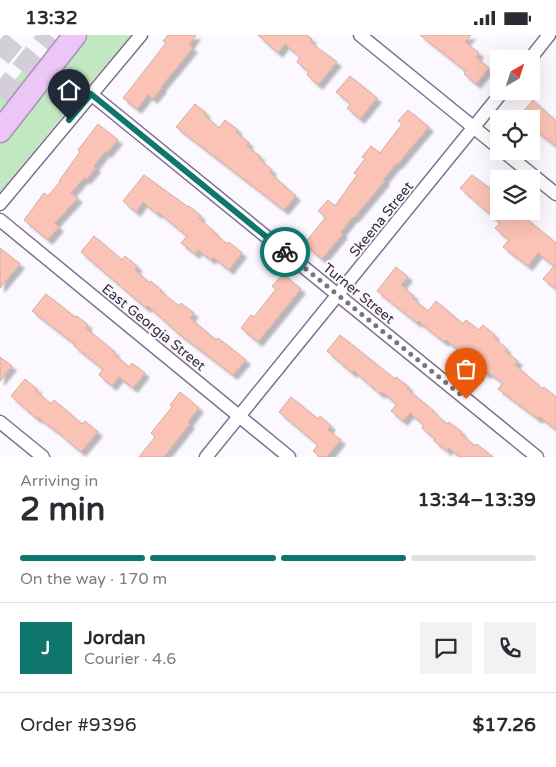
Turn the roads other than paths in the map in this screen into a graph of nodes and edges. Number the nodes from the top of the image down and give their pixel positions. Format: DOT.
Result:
graph roads {
  1 [pos="75,35"];
  2 [pos="141,35"];
  3 [pos="360,35"];
  4 [pos="549,35"];
  5 [pos="537,50"];
  6 [pos="91,94"];
  7 [pos="496,100"];
  8 [pos="474,127"];
  9 [pos="0,131"];
  10 [pos="490,140"];
  11 [pos="514,160"];
  12 [pos="556,195"];
  13 [pos="0,204"];
  14 [pos="0,220"];
  15 [pos="338,295"];
  16 [pos="239,416"];
  17 [pos="0,422"];
  18 [pos="43,457"];
  19 [pos="206,457"];
  20 [pos="289,457"];
  21 [pos="538,457"];
  1 -- 9 [label="highway"];
  2 -- 6 [label="street"];
  3 -- 8 [label="street"];
  4 -- 5 [label="street"];
  6 -- 13 [label="street"];
  6 -- 15 [label="street, Turner Street"];
  7 -- 8 [label="street, Skeena Street"];
  8 -- 10 [label="street"];
  8 -- 15 [label="street, Skeena Street"];
  11 -- 12 [label="street"];
  14 -- 16 [label="street, East Georgia Street"];
  15 -- 16 [label="street, Skeena Street"];
  15 -- 21 [label="street, Turner Street"];
  16 -- 19 [label="street, Skeena Street"];
  16 -- 20 [label="street, East Georgia Street"];
  17 -- 18 [label="street"];
}
